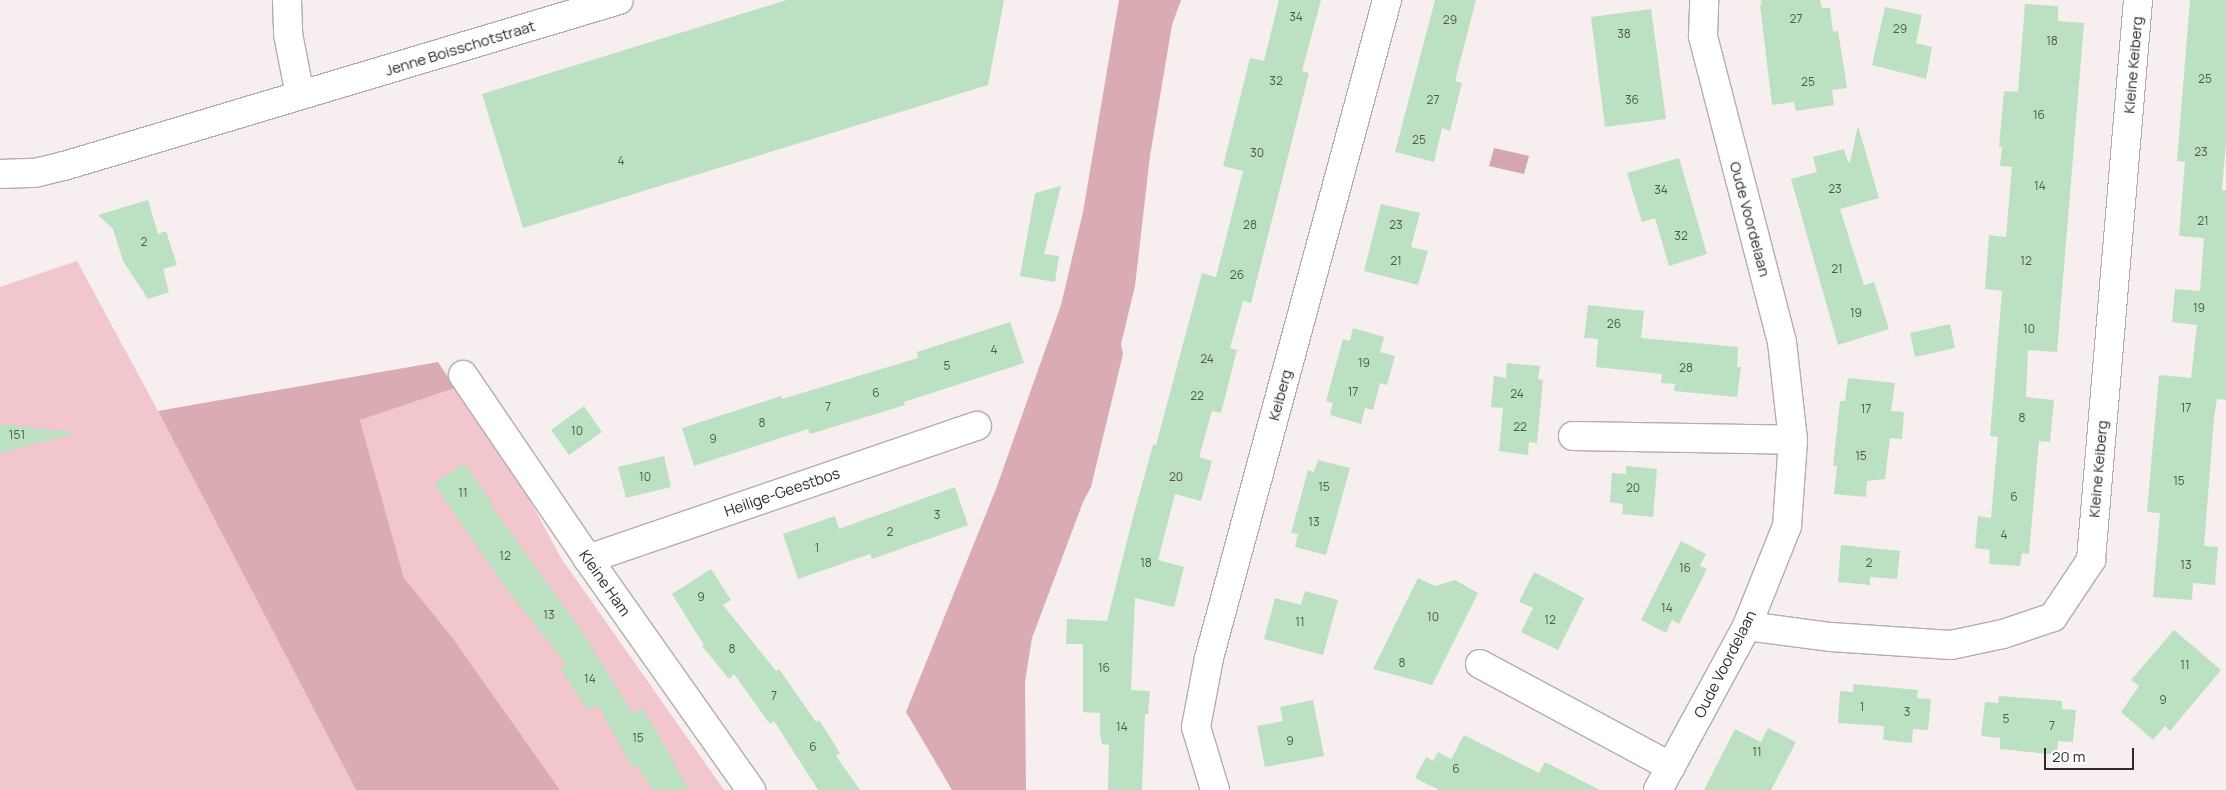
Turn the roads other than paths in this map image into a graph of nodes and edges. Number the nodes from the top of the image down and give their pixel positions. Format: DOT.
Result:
graph roads {
  1 [pos="287,0"];
  2 [pos="619,0"];
  3 [pos="1387,0"];
  4 [pos="1704,0"];
  5 [pos="2138,0"];
  6 [pos="300,95"];
  7 [pos="0,174"];
  8 [pos="463,375"];
  9 [pos="977,426"];
  10 [pos="1573,436"];
  11 [pos="1793,440"];
  12 [pos="588,559"];
  13 [pos="1748,626"];
  14 [pos="1480,664"];
  15 [pos="1664,778"];
  16 [pos="751,790"];
  17 [pos="1215,790"];
  1 -- 6 [label="street"];
  2 -- 6 [label="street, Jenne Boisschotstraat"];
  3 -- 17 [label="street, Keiberg"];
  4 -- 11 [label="street, Oude Voordelaan"];
  5 -- 13 [label="street, Kleine Keiberg"];
  6 -- 7 [label="street, Jenne Boisschotstraat"];
  8 -- 12 [label="street, Kleine Ham"];
  9 -- 12 [label="street, Heilige-Geestbos"];
  10 -- 11 [label="street"];
  11 -- 13 [label="street, Oude Voordelaan"];
  12 -- 16 [label="street, Kleine Ham"];
  13 -- 15 [label="street, Oude Voordelaan"];
  14 -- 15 [label="street, Oude Voordelaan"];
}
